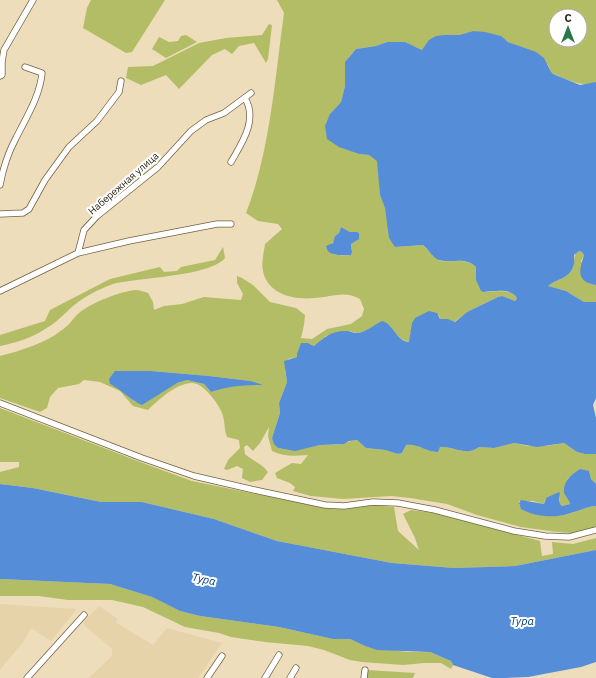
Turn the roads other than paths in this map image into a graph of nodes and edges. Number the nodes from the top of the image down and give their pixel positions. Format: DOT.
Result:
graph roads {
  1 [pos="33,0"];
  2 [pos="25,67"];
  3 [pos="0,76"];
  4 [pos="121,81"];
  5 [pos="251,93"];
  6 [pos="245,98"];
  7 [pos="231,162"];
  8 [pos="0,185"];
  9 [pos="0,214"];
  10 [pos="231,224"];
  11 [pos="78,253"];
  12 [pos="0,291"];
  13 [pos="0,403"];
  14 [pos="596,530"];
  15 [pos="84,615"];
  16 [pos="279,655"];
  17 [pos="222,656"];
  18 [pos="296,668"];
  19 [pos="365,670"];
  20 [pos="27,678"];
  21 [pos="207,678"];
  22 [pos="265,678"];
  23 [pos="290,678"];
  24 [pos="364,678"];
  1 -- 3 [label="street"];
  2 -- 8 [label="street"];
  4 -- 9 [label="street"];
  5 -- 6 [label="street, Набережная улица"];
  6 -- 7 [label="street"];
  6 -- 11 [label="street, Набережная улица"];
  10 -- 11 [label="street"];
  11 -- 12 [label="street"];
  13 -- 14 [label="street"];
  15 -- 20 [label="street"];
  16 -- 22 [label="street"];
  17 -- 21 [label="street"];
  18 -- 23 [label="street"];
  19 -- 24 [label="street"];
}
